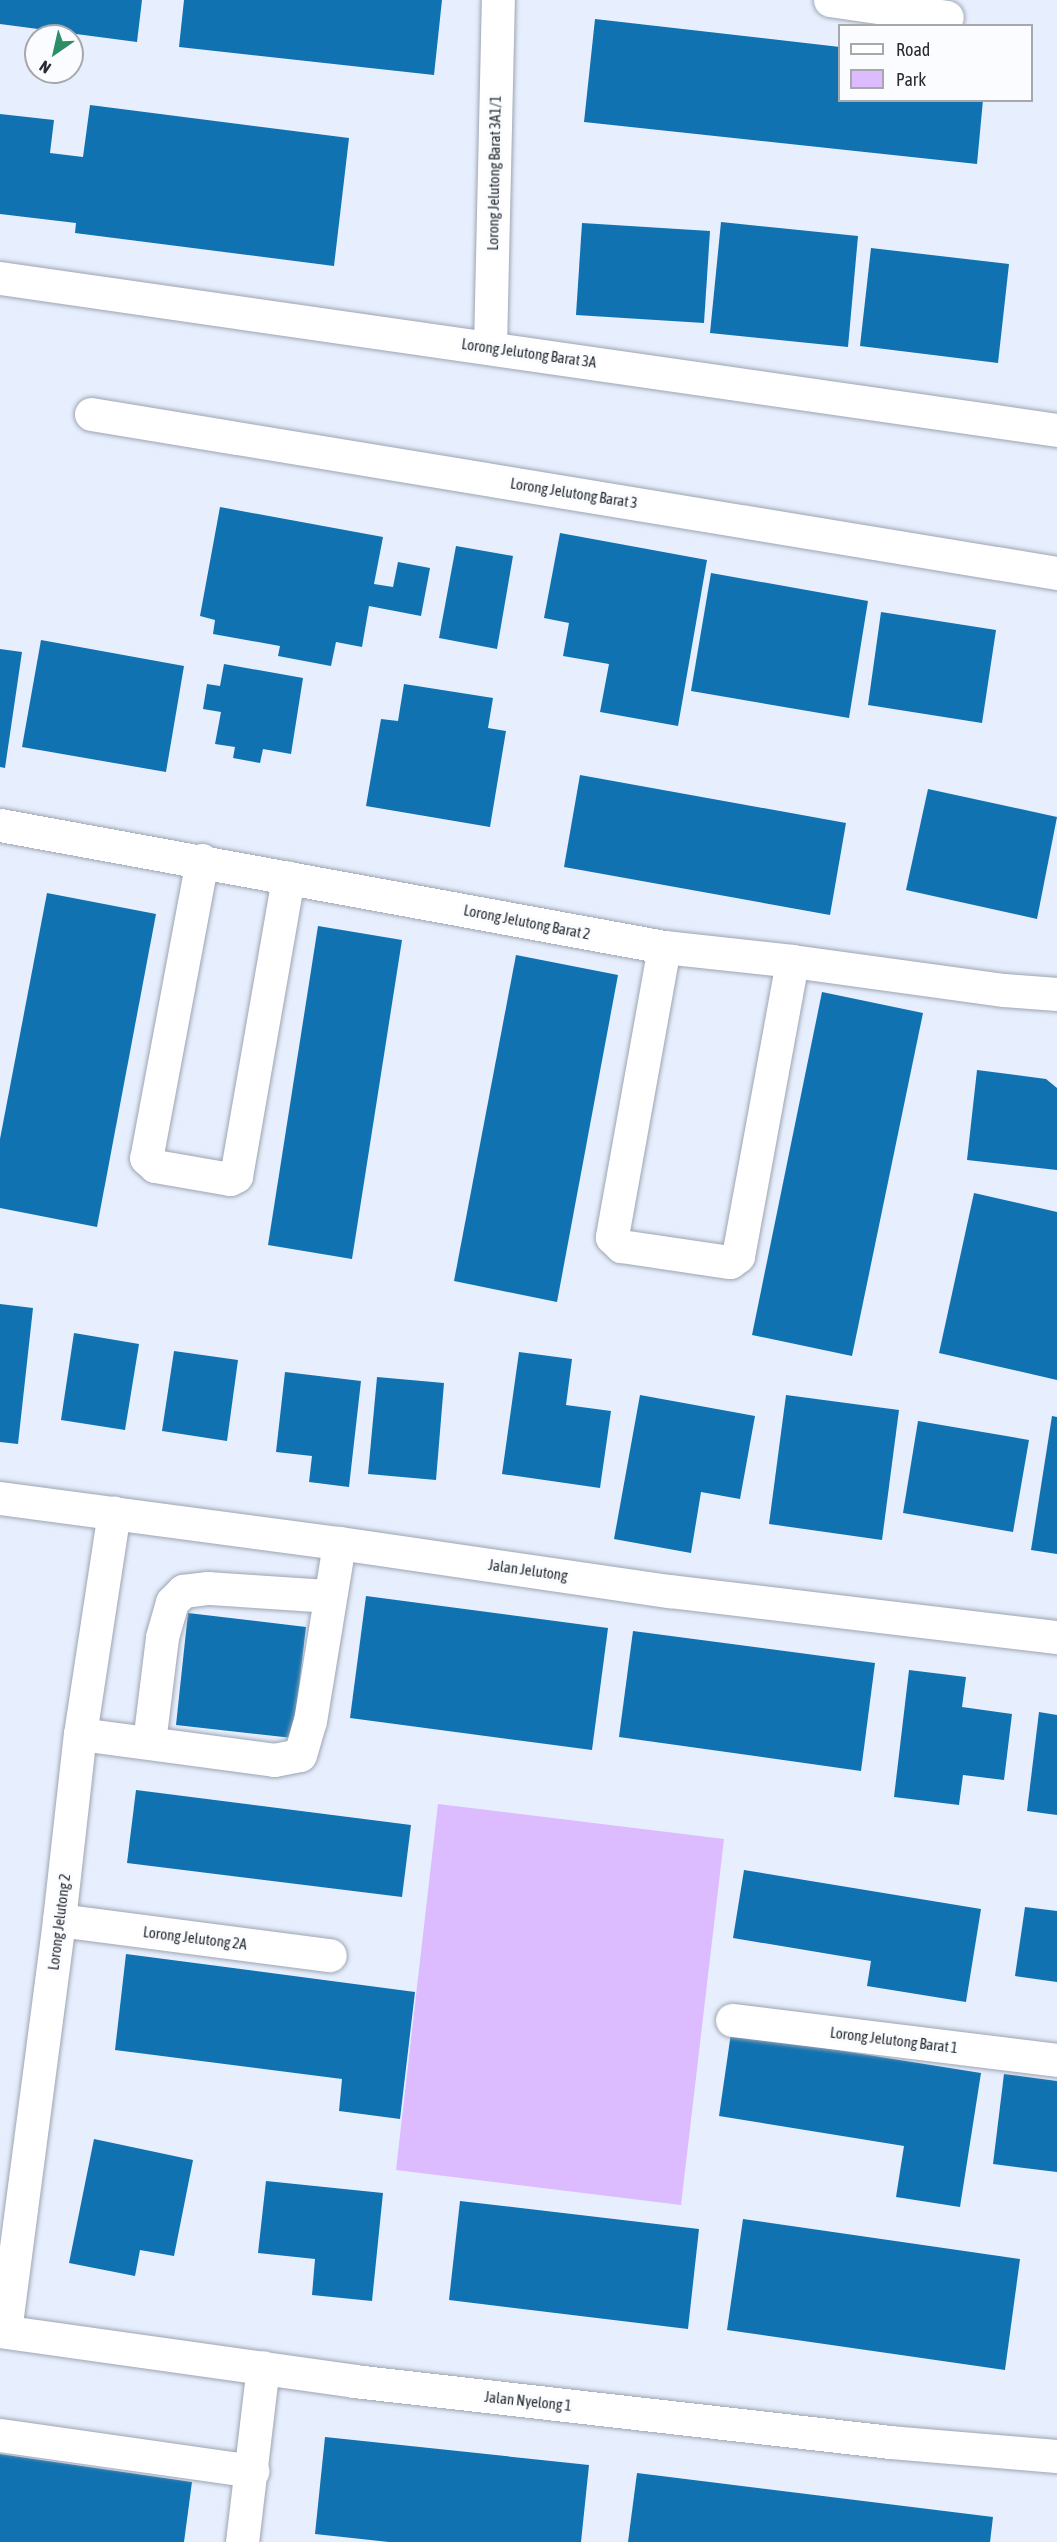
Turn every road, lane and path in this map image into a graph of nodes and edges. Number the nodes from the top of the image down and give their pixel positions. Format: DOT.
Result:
graph roads {
  1 [pos="498,0"];
  2 [pos="830,0"];
  3 [pos="947,17"];
  4 [pos="0,278"];
  5 [pos="490,347"];
  6 [pos="91,414"];
  7 [pos="1057,430"];
  8 [pos="1057,573"];
  9 [pos="0,825"];
  10 [pos="202,860"];
  11 [pos="288,877"];
  12 [pos="664,947"];
  13 [pos="792,961"];
  14 [pos="1057,993"];
  15 [pos="0,1498"];
  16 [pos="114,1513"];
  17 [pos="339,1543"];
  18 [pos="328,1596"];
  19 [pos="1057,1638"];
  20 [pos="80,1734"];
  21 [pos="149,1742"];
  22 [pos="59,1920"];
  23 [pos="330,1955"];
  24 [pos="732,2020"];
  25 [pos="1057,2060"];
  26 [pos="3,2331"];
  27 [pos="263,2367"];
  28 [pos="0,2435"];
  29 [pos="1057,2456"];
  30 [pos="252,2471"];
  31 [pos="242,2542"];
  1 -- 5 [label="street, Lorong Jelutong Barat 3A1/1"];
  2 -- 3 [label="street"];
  4 -- 5 [label="street, Lorong Jelutong Barat 3A"];
  5 -- 7 [label="street, Lorong Jelutong Barat 3A"];
  6 -- 8 [label="street, Lorong Jelutong Barat 3"];
  9 -- 10 [label="street, Lorong Jelutong Barat 2"];
  10 -- 11 [label="street, Lorong Jelutong Barat 2"];
  10 -- 11 [label="street"];
  11 -- 12 [label="street, Lorong Jelutong Barat 2"];
  12 -- 13 [label="street, Lorong Jelutong Barat 2"];
  12 -- 13 [label="street"];
  13 -- 14 [label="street, Lorong Jelutong Barat 2"];
  15 -- 16 [label="street, Jalan Jelutong"];
  16 -- 17 [label="street, Jalan Jelutong"];
  16 -- 20 [label="street, Lorong Jelutong 2"];
  17 -- 18 [label="street"];
  17 -- 19 [label="street, Jalan Jelutong"];
  18 -- 21 [label="street"];
  18 -- 21 [label="street"];
  20 -- 21 [label="street"];
  20 -- 22 [label="street, Lorong Jelutong 2"];
  22 -- 23 [label="street, Lorong Jelutong 2A"];
  22 -- 26 [label="street, Lorong Jelutong 2"];
  24 -- 25 [label="street, Lorong Jelutong Barat 1"];
  26 -- 27 [label="street, Jalan Nyelong 1"];
  27 -- 29 [label="street, Jalan Nyelong 1"];
  27 -- 30 [label="street"];
  28 -- 30 [label="street"];
  30 -- 31 [label="street"];
}
